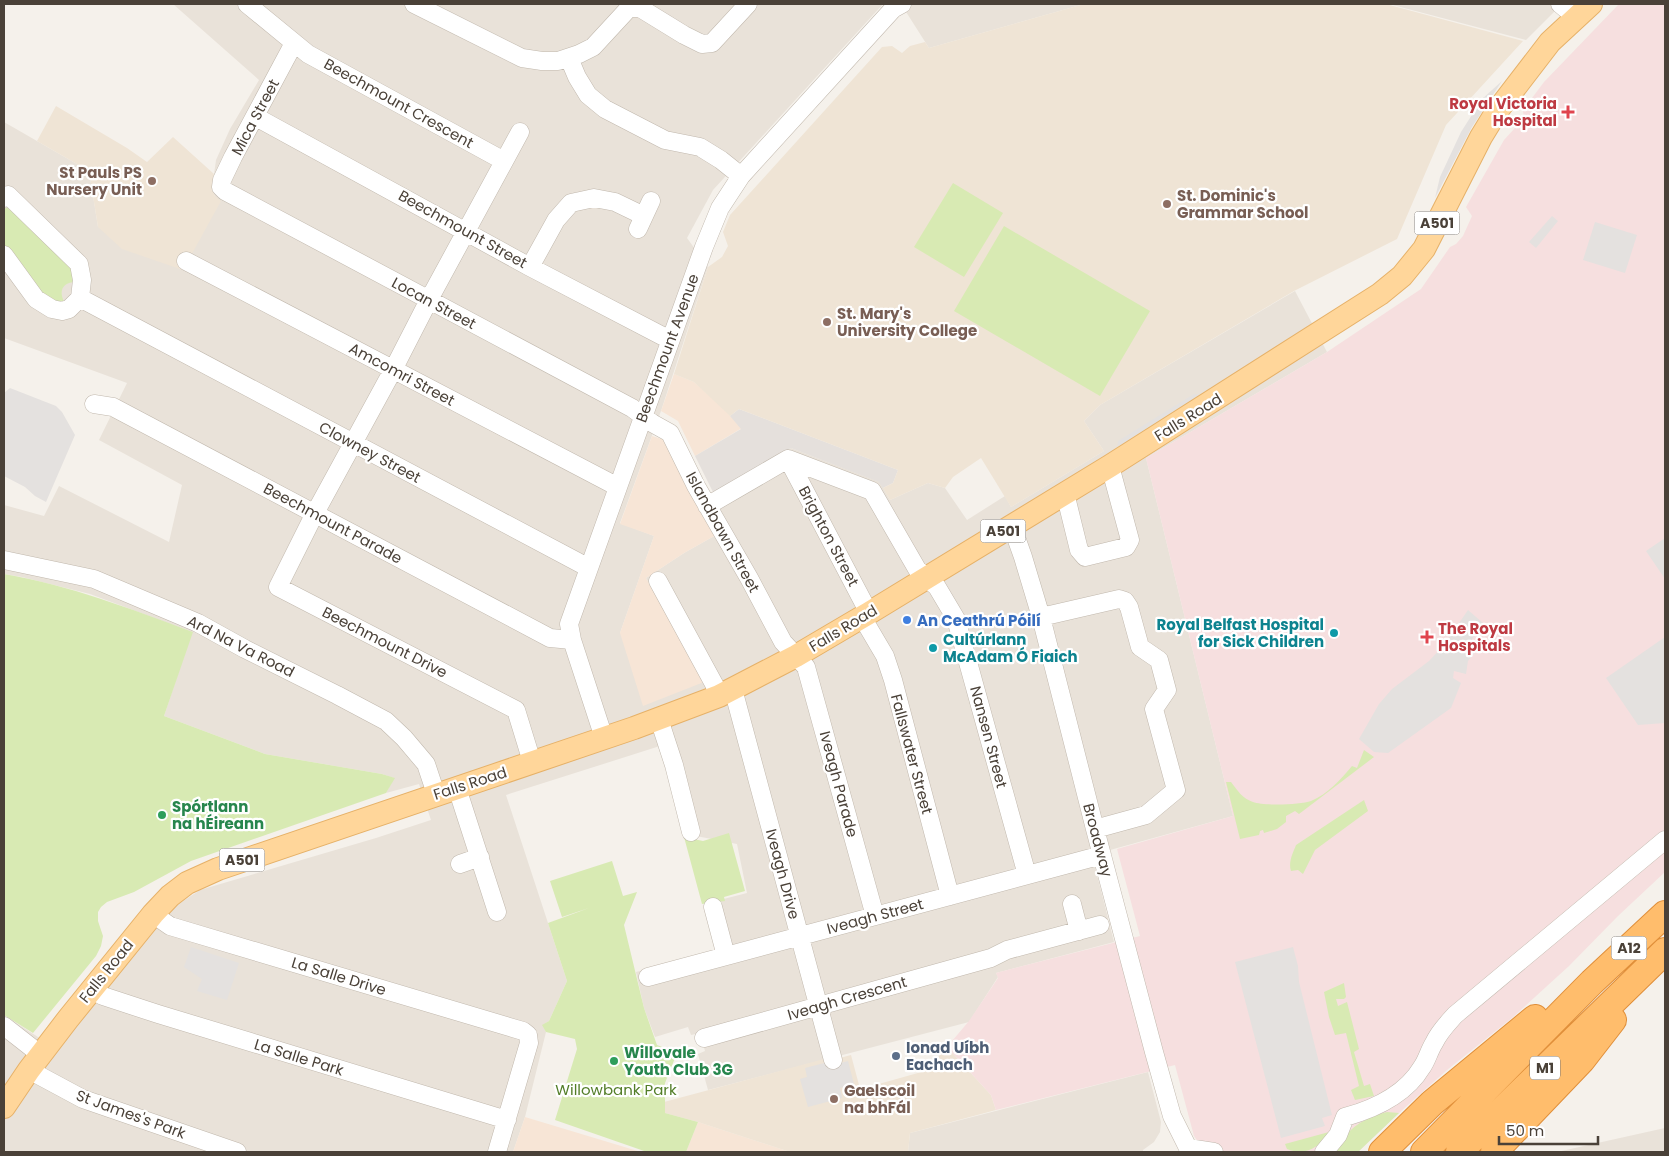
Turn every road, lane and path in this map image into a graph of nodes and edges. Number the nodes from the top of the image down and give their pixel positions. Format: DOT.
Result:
graph roads {
  1 [pos="247,4"];
  2 [pos="414,4"];
  3 [pos="748,4"];
  4 [pos="1560,4"];
  5 [pos="894,6"];
  6 [pos="1584,11"];
  7 [pos="294,43"];
  8 [pos="569,58"];
  9 [pos="256,117"];
  10 [pos="520,132"];
  11 [pos="504,161"];
  12 [pos="741,176"];
  13 [pos="224,191"];
  14 [pos="5,193"];
  15 [pos="644,215"];
  16 [pos="467,231"];
  17 [pos="4,255"];
  18 [pos="186,262"];
  19 [pos="530,266"];
  20 [pos="80,298"];
  21 [pos="429,301"];
  22 [pos="670,340"];
  23 [pos="394,370"];
  24 [pos="94,404"];
  25 [pos="642,416"];
  26 [pos="352,443"];
  27 [pos="788,459"];
  28 [pos="1110,466"];
  29 [pos="618,487"];
  30 [pos="1064,492"];
  31 [pos="707,506"];
  32 [pos="315,513"];
  33 [pos="1012,526"];
  34 [pos="4,560"];
  35 [pos="589,568"];
  36 [pos="928,578"];
  37 [pos="658,581"];
  38 [pos="866,615"];
  39 [pos="1041,617"];
  40 [pos="572,640"];
  41 [pos="796,656"];
  42 [pos="726,692"];
  43 [pos="659,719"];
  44 [pos="604,738"];
  45 [pos="532,762"];
  46 [pos="447,791"];
  47 [pos="1094,828"];
  48 [pos="691,832"];
  49 [pos="1665,840"];
  50 [pos="1102,855"];
  51 [pos="480,857"];
  52 [pos="460,864"];
  53 [pos="1027,875"];
  54 [pos="950,896"];
  55 [pos="1072,904"];
  56 [pos="713,906"];
  57 [pos="497,912"];
  58 [pos="152,914"];
  59 [pos="1665,914"];
  60 [pos="875,916"];
  61 [pos="1100,925"];
  62 [pos="1079,931"];
  63 [pos="800,936"];
  64 [pos="1665,951"];
  65 [pos="726,956"];
  66 [pos="648,977"];
  67 [pos="1592,982"];
  68 [pos="1631,984"];
  69 [pos="92,990"];
  70 [pos="819,1006"];
  71 [pos="4,1026"];
  72 [pos="704,1038"];
  73 [pos="833,1060"];
  74 [pos="35,1062"];
  75 [pos="4,1107"];
  76 [pos="507,1120"];
  77 [pos="1189,1150"];
  78 [pos="236,1152"];
  79 [pos="496,1152"];
  80 [pos="1214,1152"];
  81 [pos="1324,1152"];
  82 [pos="1382,1152"];
  83 [pos="1424,1152"];
  84 [pos="1460,1152"];
  85 [pos="1494,1152"];
  1 -- 7 [label="street, Beechmount Crescent"];
  2 -- 8 [label="street"];
  3 -- 8 [label="street"];
  4 -- 6 [label="street"];
  5 -- 12 [label="street, Beechmount Avenue"];
  6 -- 28 [label="main road, Falls Road / A501"];
  7 -- 9 [label="street, Mica Street"];
  7 -- 11 [label="street, Beechmount Crescent"];
  8 -- 12 [label="street"];
  9 -- 13 [label="street, Mica Street"];
  9 -- 16 [label="street, Beechmount Street"];
  10 -- 11 [label="street"];
  11 -- 16 [label="street"];
  12 -- 22 [label="street, Beechmount Avenue"];
  13 -- 21 [label="street, Locan Street"];
  14 -- 20 [label="street"];
  15 -- 19 [label="street"];
  16 -- 19 [label="street, Beechmount Street"];
  16 -- 21 [label="street"];
  17 -- 20 [label="street"];
  18 -- 23 [label="street, Amcomri Street"];
  19 -- 22 [label="street, Beechmount Street"];
  20 -- 26 [label="street, Clowney Street"];
  21 -- 23 [label="street"];
  21 -- 25 [label="street, Locan Street"];
  22 -- 25 [label="street, Beechmount Avenue"];
  23 -- 26 [label="street"];
  23 -- 29 [label="street, Amcomri Street"];
  24 -- 32 [label="street, Beechmount Parade"];
  25 -- 29 [label="street, Beechmount Avenue"];
  25 -- 31 [label="street, Islandbawn Street"];
  26 -- 32 [label="street"];
  26 -- 35 [label="street, Clowney Street"];
  27 -- 31 [label="street"];
  27 -- 36 [label="street, Nansen Street"];
  27 -- 38 [label="street, Brighton Street"];
  28 -- 30 [label="main road, Falls Road / A501"];
  28 -- 30 [label="street"];
  29 -- 35 [label="street, Beechmount Avenue"];
  30 -- 33 [label="main road, Falls Road / A501"];
  31 -- 41 [label="street, Islandbawn Street"];
  32 -- 40 [label="street, Beechmount Parade"];
  32 -- 45 [label="street, Beechmount Drive"];
  33 -- 36 [label="main road, Falls Road / A501"];
  33 -- 39 [label="street, Broadway"];
  34 -- 46 [label="street, Ard Na Va Road"];
  35 -- 40 [label="street, Beechmount Avenue"];
  36 -- 38 [label="main road, Falls Road / A501"];
  36 -- 53 [label="street, Nansen Street"];
  37 -- 42 [label="street, Iveagh Drive"];
  38 -- 41 [label="main road, Falls Road / A501"];
  38 -- 54 [label="street, Fallswater Street"];
  39 -- 47 [label="street, Broadway"];
  39 -- 47 [label="street"];
  40 -- 44 [label="street, Beechmount Avenue"];
  41 -- 42 [label="main road, Falls Road / A501"];
  41 -- 60 [label="street, Iveagh Parade"];
  42 -- 43 [label="main road, Falls Road / A501"];
  42 -- 63 [label="street, Iveagh Drive"];
  43 -- 44 [label="main road, Falls Road / A501"];
  43 -- 48 [label="street"];
  44 -- 45 [label="main road, Falls Road / A501"];
  45 -- 46 [label="main road, Falls Road / A501"];
  46 -- 51 [label="street, Ard Na Va Road"];
  46 -- 58 [label="main road, Falls Road / A501"];
  47 -- 50 [label="street, Broadway"];
  49 -- 81 [label="street"];
  50 -- 53 [label="street, Iveagh Street"];
  50 -- 77 [label="street, Broadway"];
  51 -- 52 [label="street"];
  51 -- 57 [label="street, Ard Na Va Road"];
  53 -- 54 [label="street, Iveagh Street"];
  54 -- 60 [label="street, Iveagh Street"];
  55 -- 62 [label="street"];
  56 -- 65 [label="street"];
  58 -- 69 [label="main road, Falls Road / A501"];
  58 -- 76 [label="street, La Salle Drive"];
  59 -- 67 [label="highway, A12"];
  60 -- 63 [label="street, Iveagh Street"];
  61 -- 62 [label="street, Iveagh Crescent"];
  62 -- 70 [label="street, Iveagh Crescent"];
  63 -- 65 [label="street, Iveagh Street"];
  63 -- 70 [label="street, Iveagh Drive"];
  64 -- 68 [label="highway, A12"];
  65 -- 66 [label="street, Iveagh Street"];
  67 -- 82 [label="highway"];
  67 -- 83 [label="highway, M1"];
  68 -- 84 [label="highway, M1"];
  68 -- 85 [label="highway"];
  69 -- 74 [label="main road, Falls Road / A501"];
  69 -- 76 [label="street, La Salle Park"];
  70 -- 72 [label="street, Iveagh Crescent"];
  70 -- 73 [label="street, Iveagh Drive"];
  71 -- 74 [label="street, St James's Park"];
  74 -- 75 [label="main road, Falls Road / A501"];
  74 -- 78 [label="street, St James's Park"];
  76 -- 79 [label="street"];
  77 -- 80 [label="street"];
}
